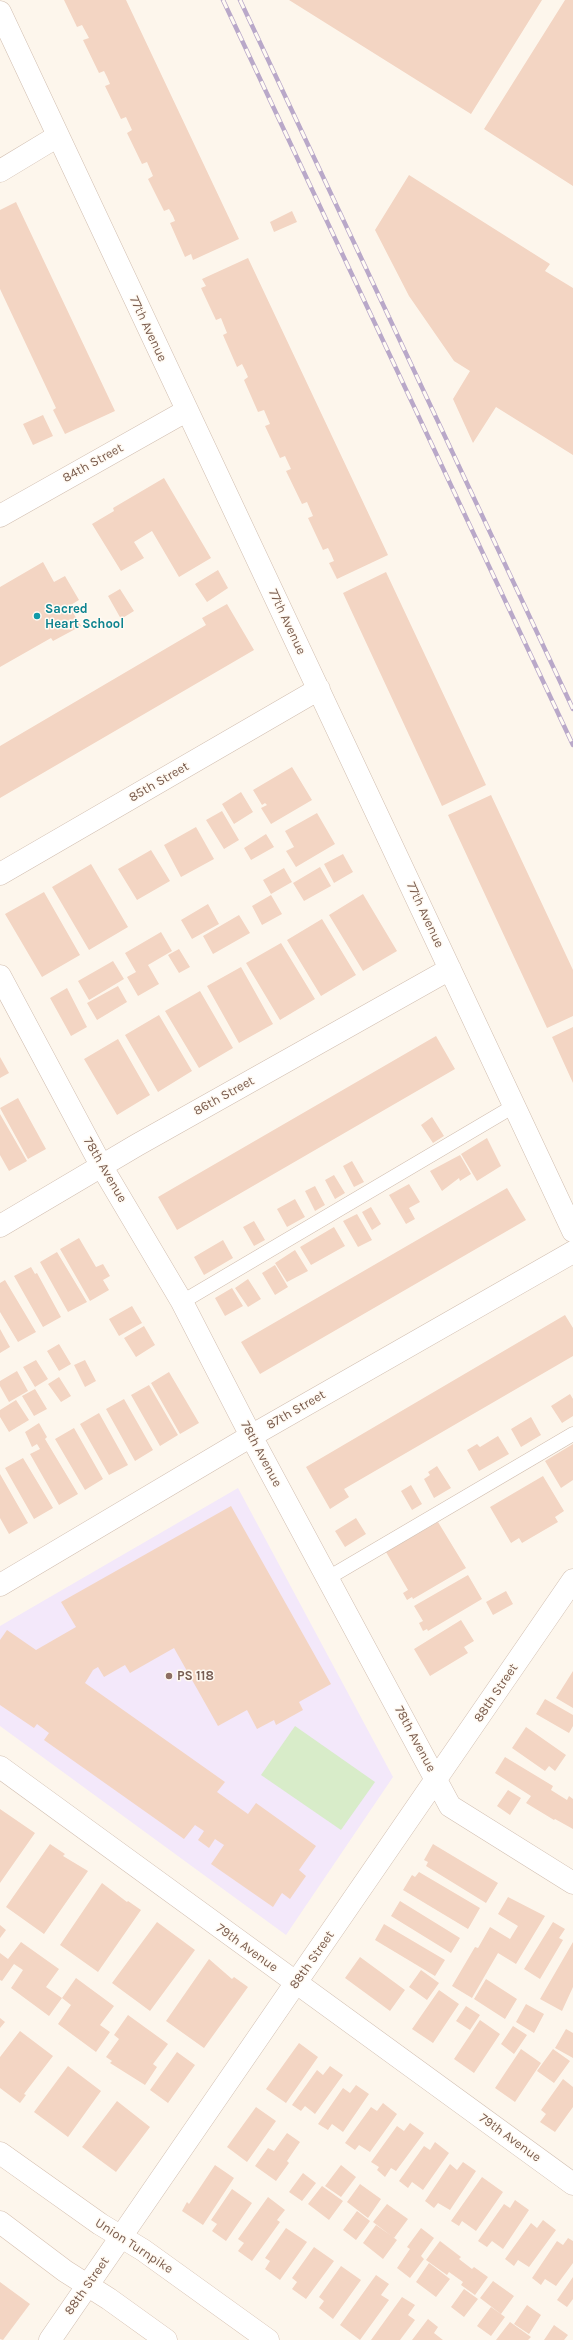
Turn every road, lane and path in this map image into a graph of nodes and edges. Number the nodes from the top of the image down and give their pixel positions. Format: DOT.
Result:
graph roads {
  1 [pos="0,12"];
  2 [pos="58,136"];
  3 [pos="0,171"];
  4 [pos="186,411"];
  5 [pos="0,516"];
  6 [pos="319,689"];
  7 [pos="0,874"];
  8 [pos="450,969"];
  9 [pos="0,976"];
  10 [pos="514,1106"];
  11 [pos="102,1167"];
  12 [pos="0,1226"];
  13 [pos="573,1231"];
  14 [pos="573,1252"];
  15 [pos="182,1302"];
  16 [pos="573,1434"];
  17 [pos="251,1436"];
  18 [pos="328,1578"];
  19 [pos="573,1580"];
  20 [pos="0,1585"];
  21 [pos="0,1767"];
  22 [pos="436,1780"];
  23 [pos="573,1883"];
  24 [pos="296,1983"];
  25 [pos="0,2153"];
  26 [pos="573,2184"];
  27 [pos="0,2222"];
  28 [pos="122,2236"];
  29 [pos="88,2285"];
  30 [pos="50,2340"];
  31 [pos="166,2340"];
  32 [pos="268,2340"];
  1 -- 2 [label="street, 77th Avenue"];
  2 -- 3 [label="street"];
  2 -- 4 [label="street, 77th Avenue"];
  4 -- 5 [label="street, 84th Street"];
  4 -- 6 [label="street, 77th Avenue"];
  6 -- 7 [label="street, 85th Street"];
  6 -- 8 [label="street, 77th Avenue"];
  8 -- 10 [label="street, 77th Avenue"];
  8 -- 11 [label="street, 86th Street"];
  9 -- 11 [label="street, 78th Avenue"];
  10 -- 13 [label="street, 77th Avenue"];
  10 -- 15 [label="lane"];
  11 -- 12 [label="street, 86th Street"];
  11 -- 15 [label="street, 78th Avenue"];
  14 -- 17 [label="street, 87th Street"];
  15 -- 17 [label="street, 78th Avenue"];
  16 -- 18 [label="lane"];
  17 -- 18 [label="street, 78th Avenue"];
  17 -- 20 [label="street, 87th Street"];
  18 -- 22 [label="street, 78th Avenue"];
  19 -- 22 [label="street, 88th Street"];
  21 -- 24 [label="street, 79th Avenue"];
  22 -- 23 [label="street, 78th Avenue"];
  22 -- 24 [label="street, 88th Street"];
  24 -- 26 [label="street, 79th Avenue"];
  24 -- 28 [label="street, 88th Street"];
  25 -- 28 [label="street, Union Turnpike"];
  27 -- 29 [label="street"];
  28 -- 29 [label="street, 88th Street"];
  28 -- 32 [label="street, Union Turnpike"];
  29 -- 30 [label="street, 88th Street"];
  29 -- 31 [label="street"];
}
